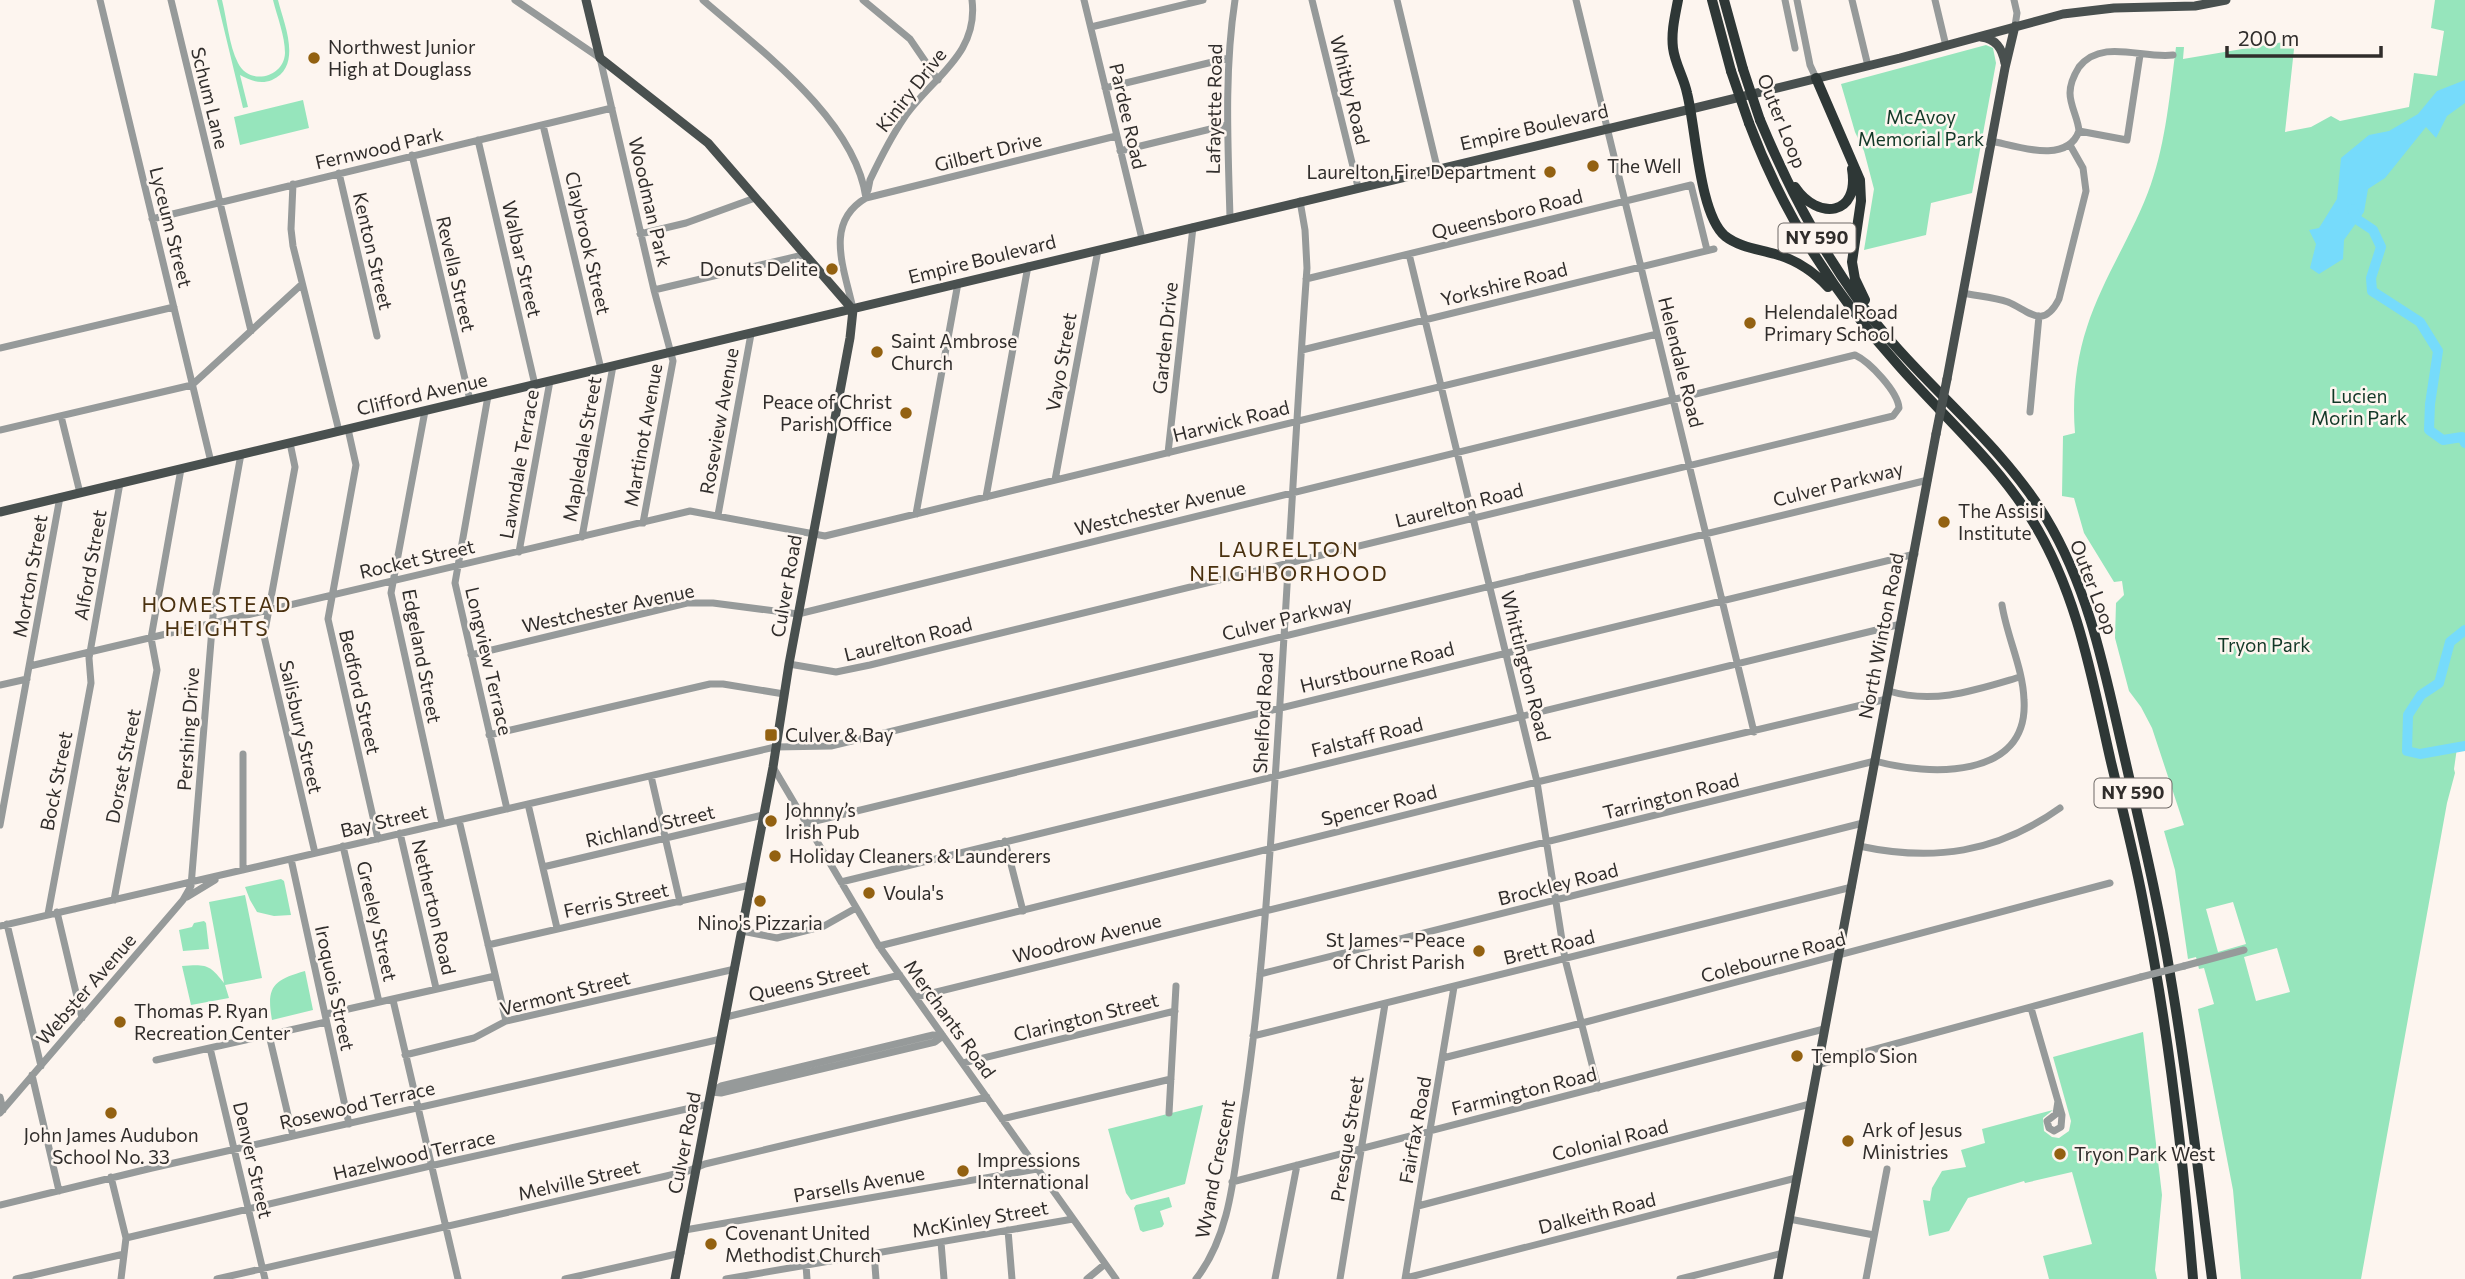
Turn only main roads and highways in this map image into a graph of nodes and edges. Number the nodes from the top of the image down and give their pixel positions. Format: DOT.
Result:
graph roads {
  1 [pos="586,0"];
  2 [pos="1678,0"];
  3 [pos="1712,0"];
  4 [pos="1724,0"];
  5 [pos="2226,0"];
  6 [pos="2114,4"];
  7 [pos="2015,26"];
  8 [pos="1975,37"];
  9 [pos="2005,68"];
  10 [pos="1816,78"];
  11 [pos="1690,109"];
  12 [pos="1760,120"];
  13 [pos="1844,142"];
  14 [pos="853,310"];
  15 [pos="1879,344"];
  16 [pos="1894,344"];
  17 [pos="0,511"];
  18 [pos="675,1279"];
  19 [pos="1778,1279"];
  20 [pos="2193,1279"];
  21 [pos="2212,1279"];
  1 -- 14 [label="main road"];
  2 -- 11 [label="highway"];
  3 -- 15 [label="highway, Outer Loop / NY 590, bridge"];
  4 -- 12 [label="highway, Outer Loop / NY 590, bridge"];
  5 -- 6 [label="main road, Empire Boulevard"];
  6 -- 7 [label="main road, Empire Boulevard"];
  7 -- 8 [label="main road, Empire Boulevard"];
  7 -- 9 [label="main road, North Winton Road"];
  8 -- 9 [label="main road"];
  8 -- 10 [label="main road, Empire Boulevard"];
  9 -- 19 [label="main road, North Winton Road, bridge"];
  10 -- 11 [label="main road, Empire Boulevard"];
  10 -- 13 [label="highway"];
  11 -- 14 [label="main road, Empire Boulevard"];
  11 -- 15 [label="highway"];
  12 -- 13 [label="highway"];
  12 -- 16 [label="highway, Outer Loop / NY 590"];
  13 -- 16 [label="highway"];
  14 -- 17 [label="main road, Clifford Avenue"];
  14 -- 18 [label="main road, Culver Road"];
  15 -- 20 [label="highway, Outer Loop / NY 590"];
  16 -- 21 [label="highway, Outer Loop / NY 590"];
}
